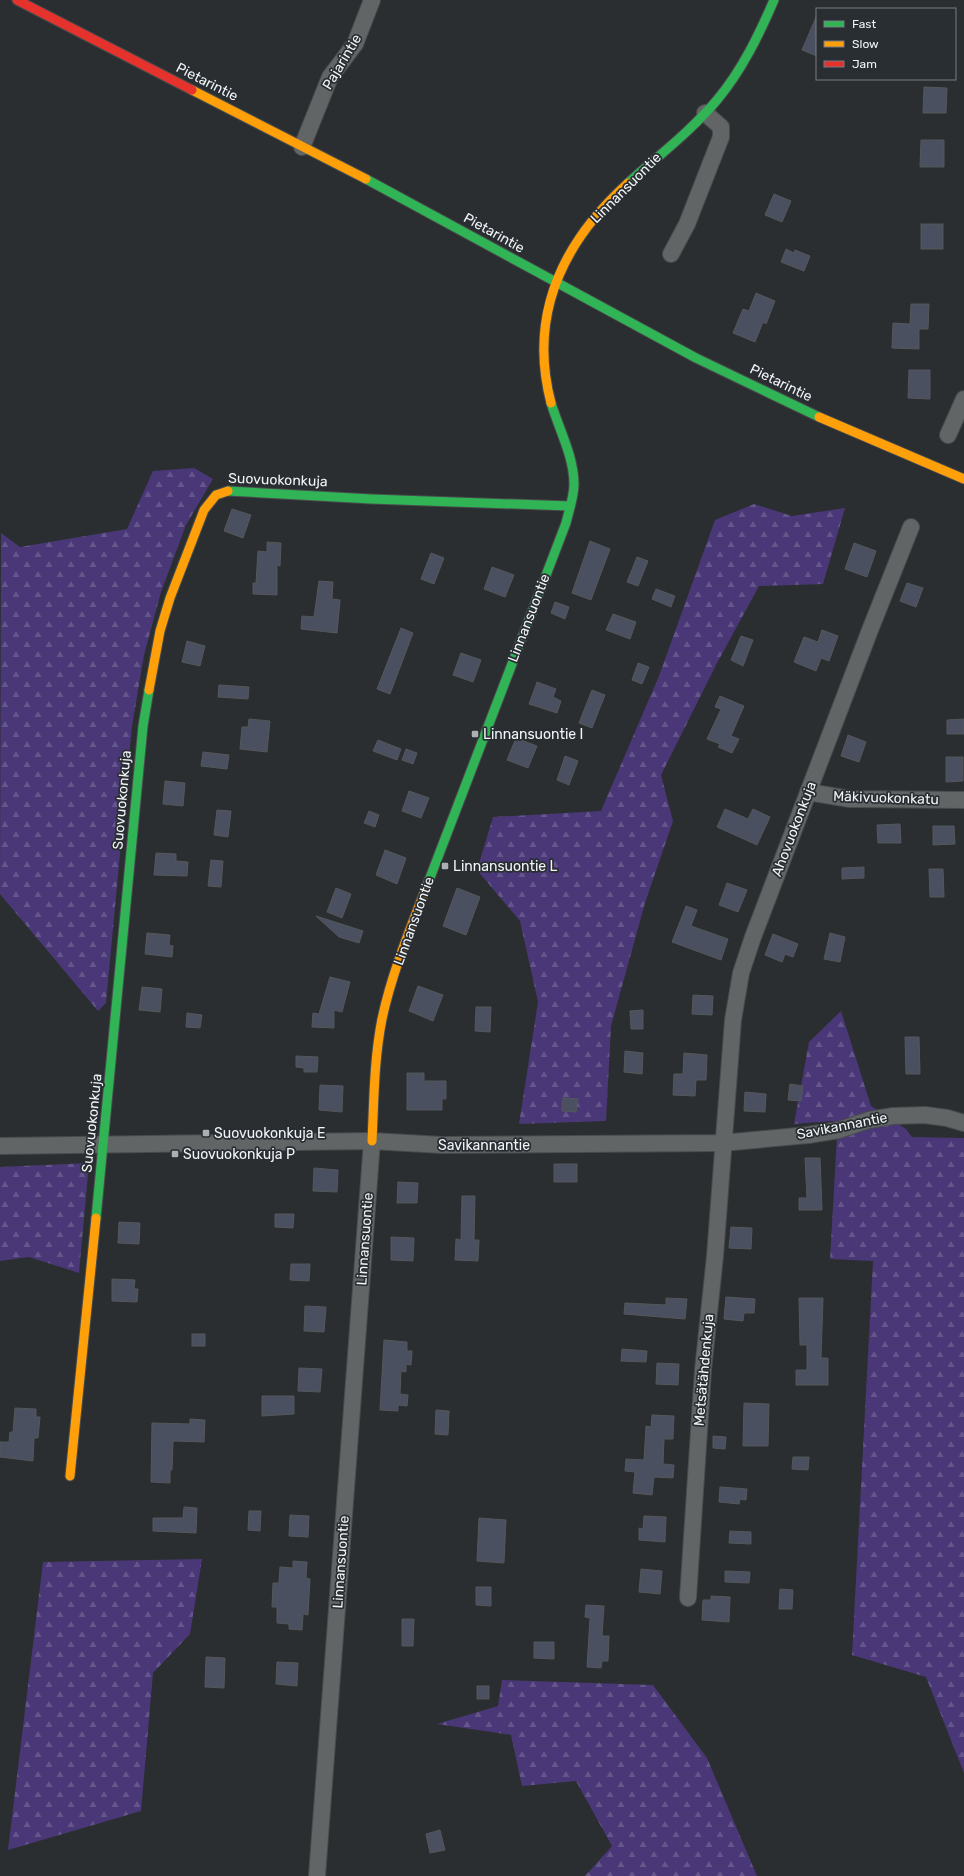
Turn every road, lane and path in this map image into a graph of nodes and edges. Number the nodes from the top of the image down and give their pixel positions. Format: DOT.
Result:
graph roads {
  1 [pos="17,0"];
  2 [pos="372,0"];
  3 [pos="774,0"];
  4 [pos="706,113"];
  5 [pos="302,146"];
  6 [pos="671,254"];
  7 [pos="556,283"];
  8 [pos="964,399"];
  9 [pos="948,434"];
  10 [pos="964,479"];
  11 [pos="570,506"];
  12 [pos="912,527"];
  13 [pos="808,792"];
  14 [pos="964,800"];
  15 [pos="964,1123"];
  16 [pos="372,1141"];
  17 [pos="722,1143"];
  18 [pos="104,1145"];
  19 [pos="0,1146"];
  20 [pos="70,1476"];
  21 [pos="688,1598"];
  22 [pos="317,1876"];
  1 -- 5 [label="street, Pietarintie"];
  2 -- 5 [label="street, Pajarintie"];
  3 -- 4 [label="street, Linnansuontie"];
  4 -- 6 [label="street"];
  4 -- 7 [label="street, Linnansuontie"];
  5 -- 7 [label="street, Pietarintie"];
  7 -- 10 [label="street, Pietarintie"];
  7 -- 11 [label="street, Linnansuontie"];
  8 -- 9 [label="street"];
  11 -- 16 [label="street, Linnansuontie"];
  11 -- 18 [label="street, Suovuokonkuja"];
  12 -- 13 [label="street, Ahovuokonkuja"];
  13 -- 14 [label="street, Mäkivuokonkatu"];
  13 -- 17 [label="street, Ahovuokonkuja"];
  15 -- 17 [label="street, Savikannantie"];
  16 -- 17 [label="street, Savikannantie"];
  16 -- 18 [label="street, Savikannantie"];
  16 -- 22 [label="street, Linnansuontie"];
  17 -- 21 [label="street, Metsätähdenkuja"];
  18 -- 19 [label="street, Savikannantie"];
  18 -- 20 [label="street, Suovuokonkuja"];
}
